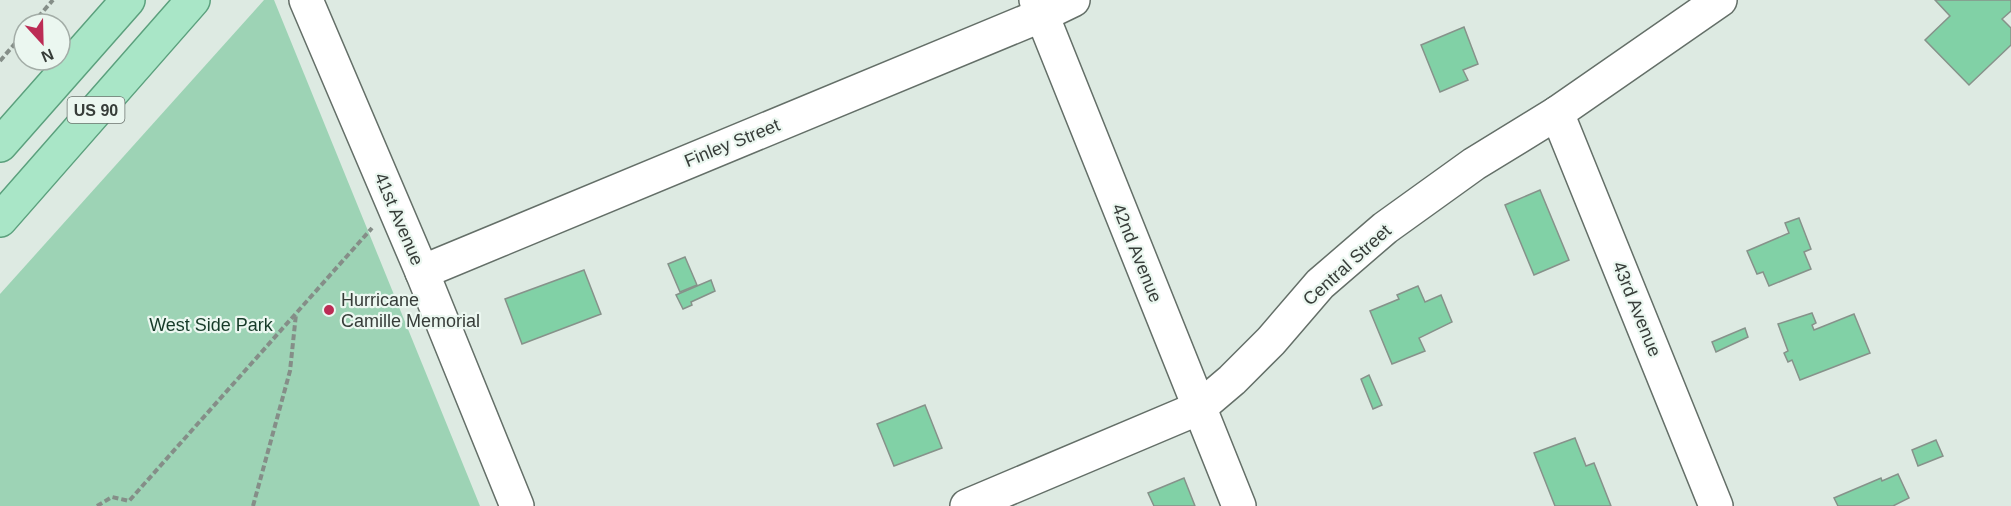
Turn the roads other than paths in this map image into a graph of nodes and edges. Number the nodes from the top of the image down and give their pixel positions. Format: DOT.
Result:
graph roads {
  1 [pos="128,0"];
  2 [pos="193,0"];
  3 [pos="306,0"];
  4 [pos="1073,0"];
  5 [pos="1720,0"];
  6 [pos="1039,8"];
  7 [pos="1557,113"];
  8 [pos="0,146"];
  9 [pos="0,219"];
  10 [pos="422,272"];
  11 [pos="1199,408"];
  12 [pos="518,506"];
  13 [pos="967,506"];
  14 [pos="1239,506"];
  15 [pos="1716,506"];
  1 -- 8 [label="main road, US 90"];
  2 -- 9 [label="main road, US 90"];
  3 -- 10 [label="street, 41st Avenue"];
  4 -- 6 [label="street, Finley Street"];
  5 -- 7 [label="street, Central Street"];
  6 -- 10 [label="street, Finley Street"];
  6 -- 11 [label="street, 42nd Avenue"];
  7 -- 11 [label="street, Central Street"];
  7 -- 15 [label="street, 43rd Avenue"];
  10 -- 12 [label="street, 41st Avenue"];
  11 -- 13 [label="street, Central Street"];
  11 -- 14 [label="street, 42nd Avenue"];
}
